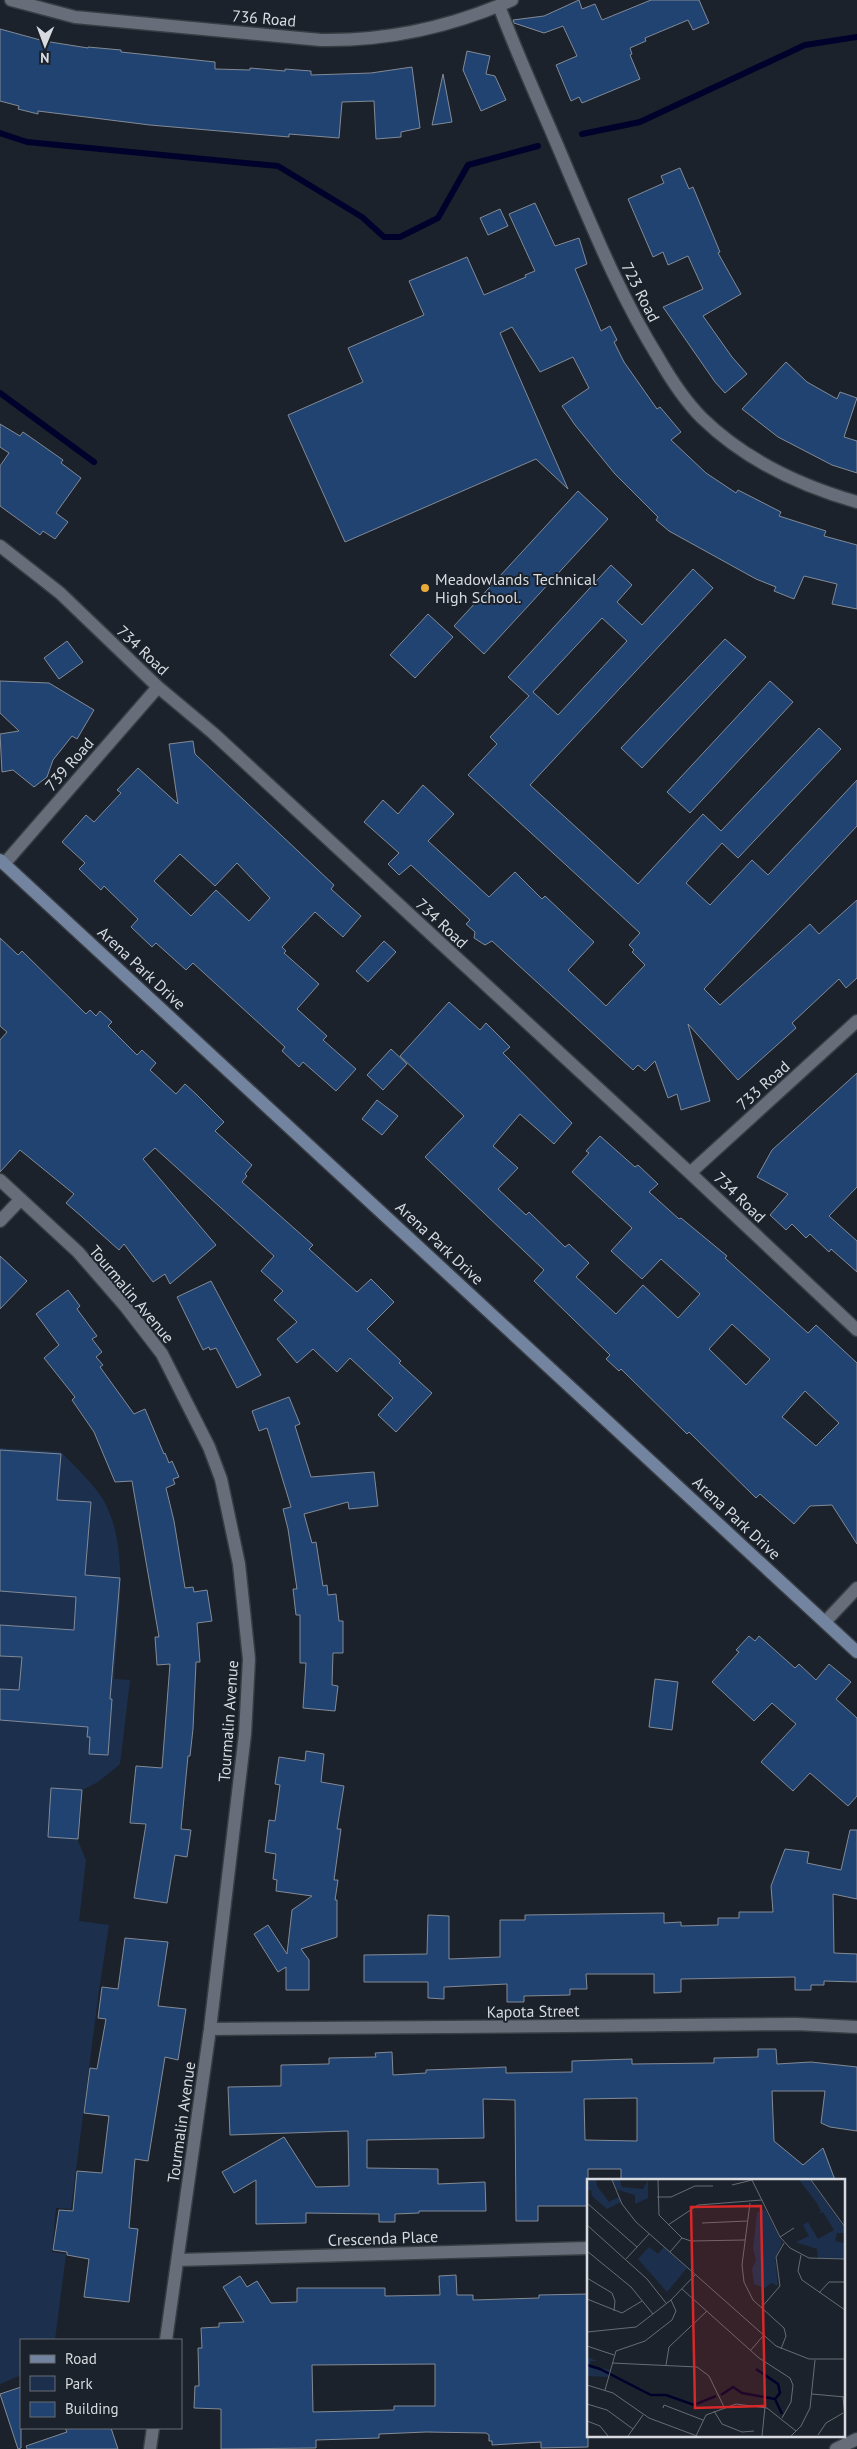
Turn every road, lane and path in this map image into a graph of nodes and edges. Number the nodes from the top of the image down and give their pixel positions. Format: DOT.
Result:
graph roads {
  1 [pos="11,0"];
  2 [pos="512,0"];
  3 [pos="499,6"];
  4 [pos="857,502"];
  5 [pos="0,546"];
  6 [pos="158,686"];
  7 [pos="2,862"];
  8 [pos="857,1021"];
  9 [pos="690,1172"];
  10 [pos="0,1180"];
  11 [pos="21,1199"];
  12 [pos="0,1221"];
  13 [pos="857,1330"];
  14 [pos="857,1588"];
  15 [pos="825,1622"];
  16 [pos="857,1652"];
  17 [pos="857,2027"];
  18 [pos="210,2029"];
  19 [pos="587,2248"];
  20 [pos="178,2260"];
  21 [pos="166,2339"];
  22 [pos="153,2429"];
  23 [pos="857,2439"];
  24 [pos="150,2449"];
  25 [pos="836,2449"];
  1 -- 3 [label="street, 736 Road"];
  2 -- 3 [label="street, 736 Road"];
  3 -- 4 [label="street, 723 Road"];
  5 -- 6 [label="street, 734 Road"];
  6 -- 7 [label="street, 739 Road"];
  6 -- 9 [label="street, 734 Road"];
  7 -- 15 [label="street, Arena Park Drive"];
  8 -- 9 [label="street, 733 Road"];
  9 -- 13 [label="street, 734 Road"];
  10 -- 11 [label="street, Tourmalin Avenue"];
  11 -- 12 [label="street"];
  11 -- 18 [label="street, Tourmalin Avenue"];
  14 -- 15 [label="street"];
  15 -- 16 [label="street, Arena Park Drive"];
  17 -- 18 [label="street, Kapota Street"];
  18 -- 20 [label="street, Tourmalin Avenue"];
  19 -- 20 [label="street, Crescenda Place"];
  20 -- 21 [label="street, Tourmalin Avenue"];
  22 -- 24 [label="street"];
  23 -- 25 [label="street"];
}
